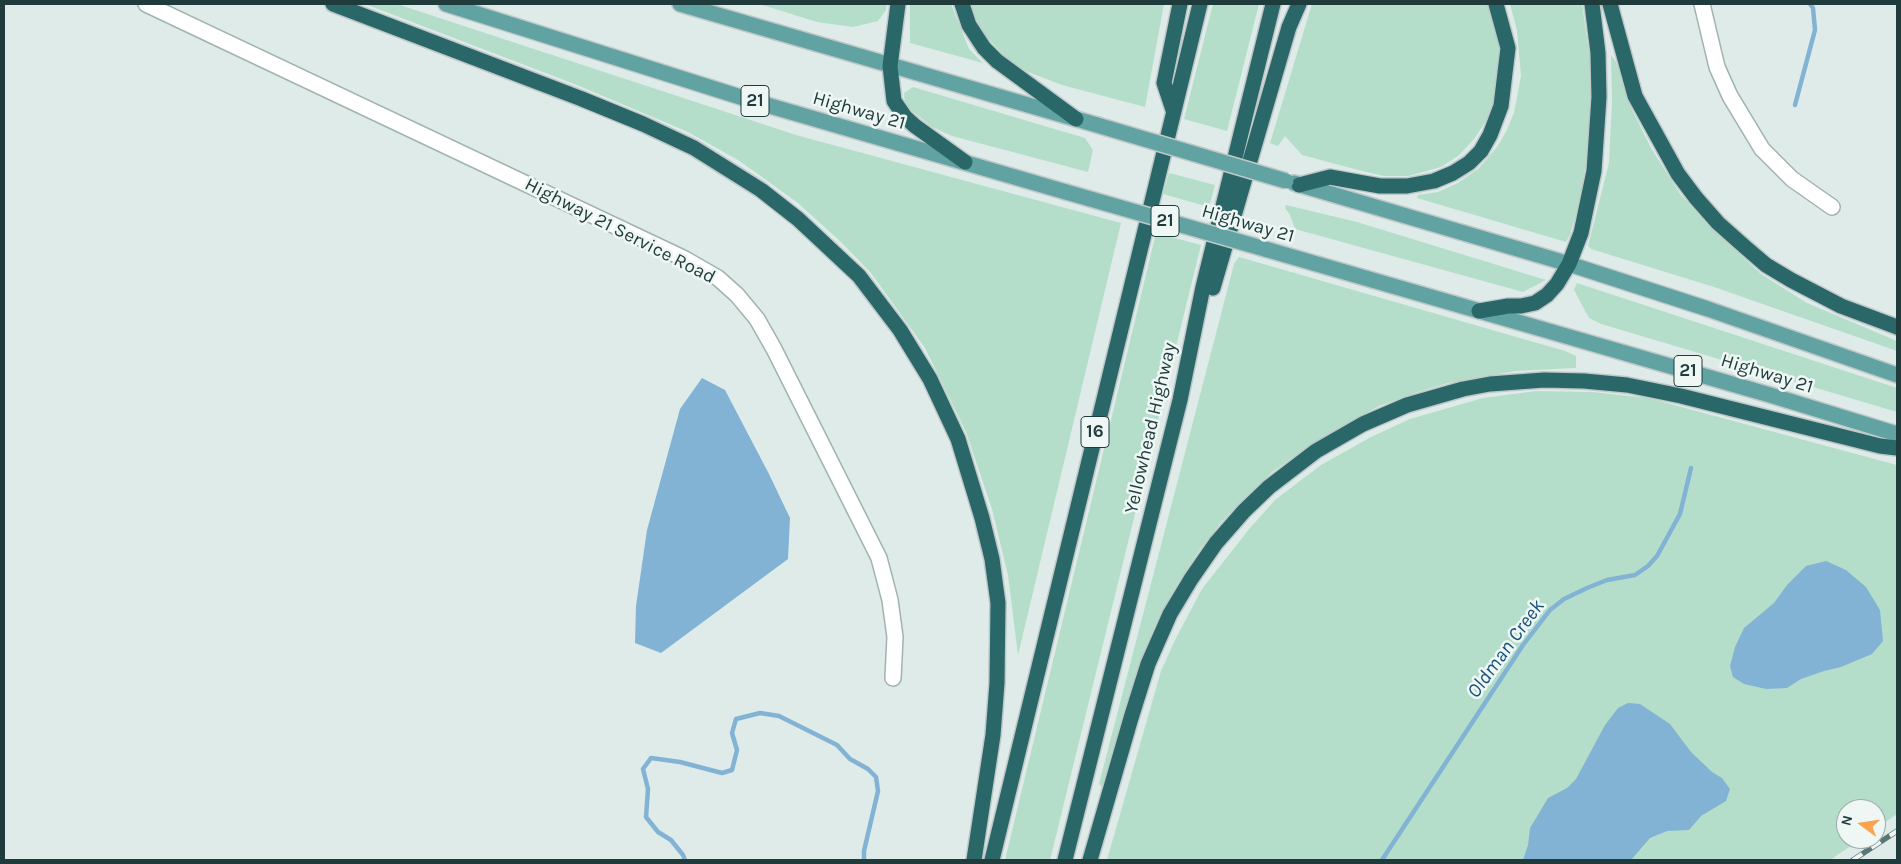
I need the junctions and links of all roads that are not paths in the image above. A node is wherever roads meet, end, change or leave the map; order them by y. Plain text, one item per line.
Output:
1 (146, 4) edge
2 (333, 4) edge
3 (446, 4) edge
4 (680, 4) edge
5 (898, 4) edge
6 (962, 4) edge
7 (1180, 4) edge
8 (1200, 4) edge
9 (1273, 4) edge
10 (1299, 4) edge
11 (1496, 4) edge
12 (1592, 4) edge
13 (1610, 4) edge
14 (1702, 4) edge
15 (890, 66) junction
16 (1173, 110) junction
17 (1076, 119) junction
18 (965, 162) junction
19 (1293, 183) junction
20 (1832, 207) dead end
21 (1569, 264) junction
22 (1479, 311) junction
23 (1897, 327) edge
24 (1897, 375) edge
25 (1180, 400) junction
26 (1897, 434) edge
27 (1897, 448) edge
28 (893, 678) dead end
29 (974, 860) edge
30 (992, 860) edge
31 (1065, 860) edge
32 (1090, 860) edge

1 - 28 street, Highway 21 Service Road
2 - 29 highway
3 - 18 main road, Highway 21 / 21
4 - 15 main road
5 - 15 highway
6 - 17 highway
7 - 16 highway
8 - 16 highway, 16
9 - 25 highway, Yellowhead Highway
10 - 25 highway
11 - 19 highway
12 - 21 highway
13 - 23 highway
14 - 20 street
15 - 17 main road
15 - 18 highway
16 - 30 highway, 16
17 - 19 main road, bridge
18 - 22 main road, Highway 21 / 21, bridge
19 - 21 main road
21 - 22 highway
21 - 24 main road
22 - 26 main road, Highway 21 / 21
25 - 31 highway, Yellowhead Highway
27 - 32 highway

